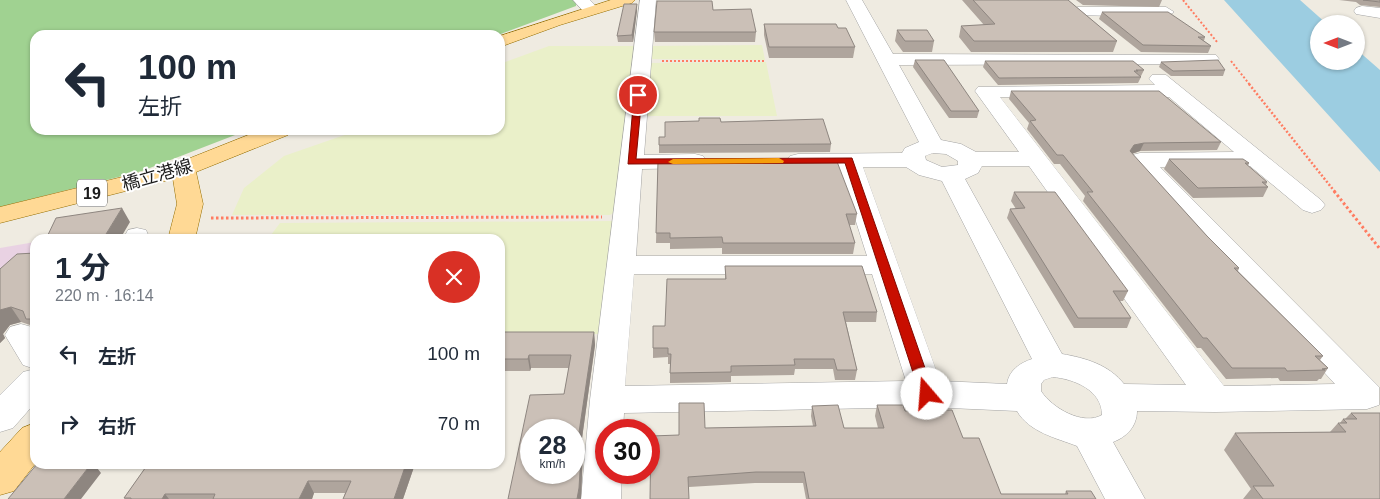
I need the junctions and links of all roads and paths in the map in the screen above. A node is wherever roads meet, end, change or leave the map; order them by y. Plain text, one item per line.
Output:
1 (627, 0) edge
2 (648, 0) edge
3 (854, 0) edge
4 (1064, 0) edge
5 (1183, 0) edge
6 (586, 5) edge
7 (1362, 11) dead end
8 (1078, 12) junction
9 (1166, 12) edge
10 (1380, 13) edge
11 (1100, 30) edge
12 (505, 40) edge
13 (1114, 41) edge
14 (1214, 52) joint
15 (1136, 59) junction
16 (1229, 59) dead end
17 (887, 60) junction
18 (642, 61) junction
19 (766, 61) dead end
20 (1173, 90) junction
21 (268, 135) edge
22 (933, 146) junction
23 (1036, 159) junction
24 (1257, 159) junction
25 (849, 160) junction
26 (914, 160) junction
27 (720, 161) edge
28 (780, 161) edge
29 (631, 162) junction
30 (960, 167) junction
31 (183, 169) junction
32 (1312, 205) dead end
33 (0, 216) edge
34 (625, 217) junction
35 (184, 229) edge
36 (1380, 249) edge
37 (885, 265) junction
38 (621, 266) junction
39 (1052, 365) junction
40 (30, 386) edge
41 (927, 394) junction
42 (1116, 397) junction
43 (1027, 398) junction
44 (1215, 399) junction
45 (607, 400) junction
46 (0, 418) edge
47 (1089, 433) junction
48 (30, 444) edge
49 (0, 479) edge
50 (601, 499) edge
51 (1126, 499) edge

1 - 6 main road
2 - 18 street
3 - 17 street
4 - 8 street
5 - 14 path
6 - 12 main road
7 - 10 street
8 - 9 street
8 - 11 street
13 - 15 street
14 - 15 street
15 - 17 street
15 - 20 street
16 - 36 path
17 - 22 street
18 - 19 path
18 - 29 street
20 - 23 street
20 - 24 street
21 - 31 main road, 橋立港線 / 19
22 - 26 street
22 - 30 street
23 - 30 street
23 - 44 street
24 - 32 street
24 - 44 street
25 - 26 street
25 - 28 street
25 - 37 street
26 - 30 street
27 - 29 street
29 - 34 street
30 - 39 street
31 - 33 main road, 橋立港線 / 19
31 - 35 main road
34 - 35 path
34 - 38 street
37 - 38 street
37 - 41 street
38 - 45 street
39 - 42 street
39 - 43 street
40 - 46 street
41 - 43 street
41 - 45 street
42 - 44 street
42 - 47 street
43 - 47 street
45 - 50 street
47 - 51 street
48 - 49 main road

